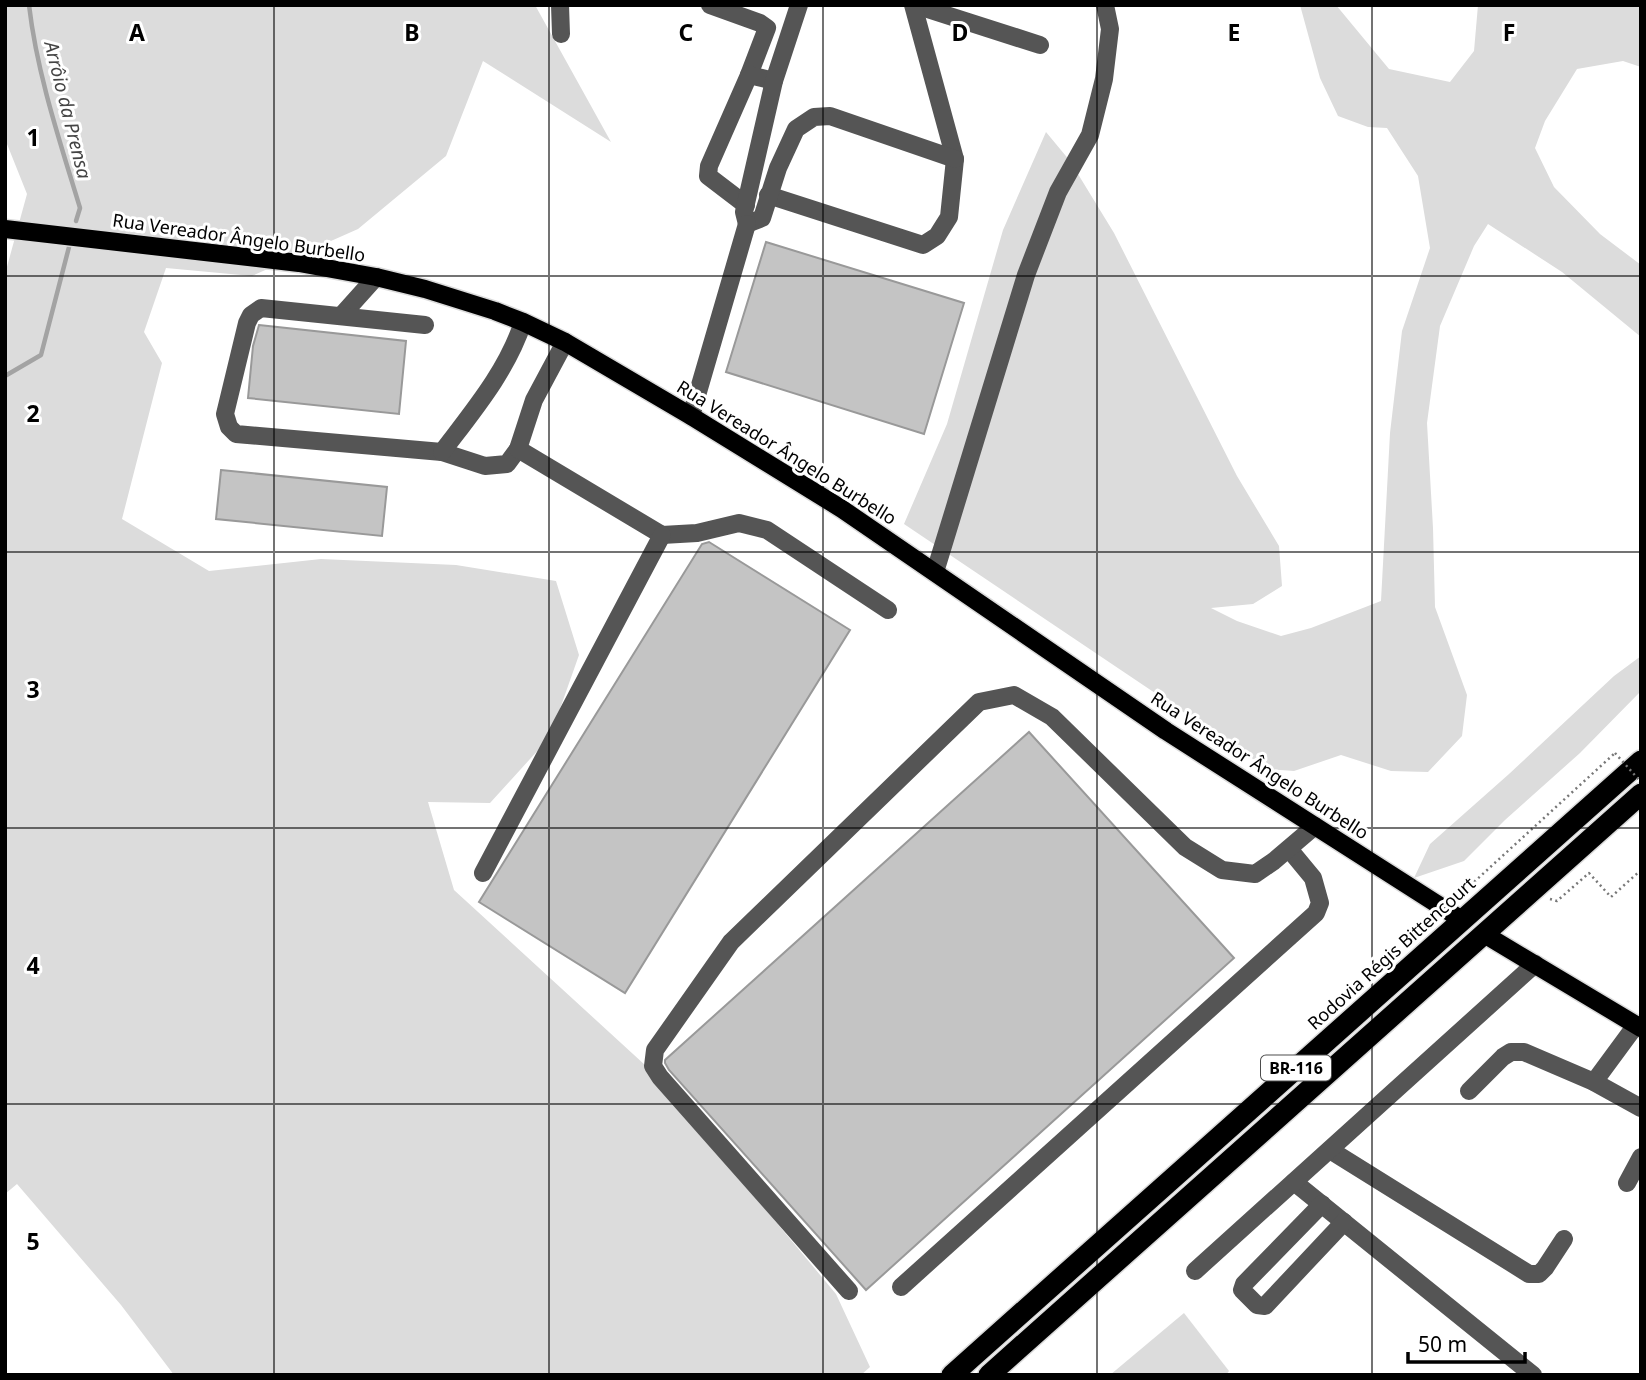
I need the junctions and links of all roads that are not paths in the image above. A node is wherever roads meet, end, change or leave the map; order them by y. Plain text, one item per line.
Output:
1 (560, 5) edge
2 (710, 5) edge
3 (799, 5) edge
4 (914, 5) edge
5 (1105, 5) edge
6 (561, 34) dead end
7 (1040, 45) dead end
8 (749, 75) junction
9 (774, 81) junction
10 (955, 159) junction
11 (768, 195) junction
12 (746, 205) junction
13 (747, 224) junction
14 (5, 229) edge
15 (376, 277) junction
16 (341, 316) junction
17 (523, 322) junction
18 (425, 325) dead end
19 (565, 342) junction
20 (691, 416) junction
21 (518, 449) junction
22 (442, 452) junction
23 (662, 535) junction
24 (935, 572) junction
25 (888, 610) dead end
26 (1641, 761) edge
27 (1641, 794) edge
28 (1315, 826) junction
29 (1289, 849) junction
30 (483, 873) dead end
31 (1462, 920) junction
32 (1484, 934) junction
33 (1535, 964) junction
34 (1638, 1027) edge
35 (1594, 1082) junction
36 (1469, 1091) dead end
37 (1641, 1108) edge
38 (1329, 1150) junction
39 (1641, 1157) edge
40 (1294, 1182) junction
41 (1627, 1183) dead end
42 (1322, 1204) junction
43 (1344, 1222) junction
44 (1564, 1239) dead end
45 (1195, 1271) dead end
46 (901, 1287) dead end
47 (849, 1291) dead end
48 (953, 1375) edge
49 (989, 1375) edge
50 (1533, 1375) edge

1 - 6 street
2 - 8 street
3 - 9 street
4 - 7 street
4 - 10 street
5 - 24 street
8 - 9 street
8 - 12 street
9 - 12 street
10 - 11 street
10 - 11 street
11 - 13 street
12 - 13 street
13 - 20 street
14 - 15 main road, Rua Vereador Ângelo Burbello
15 - 16 street
15 - 17 main road, Rua Vereador Ângelo Burbello
16 - 18 street
16 - 22 street
17 - 19 main road, Rua Vereador Ângelo Burbello
17 - 22 street
19 - 20 main road, Rua Vereador Ângelo Burbello
19 - 21 street
20 - 24 main road, Rua Vereador Ângelo Burbello
21 - 22 street
21 - 23 street
23 - 25 street
23 - 30 street
24 - 28 main road, Rua Vereador Ângelo Burbello
26 - 31 highway, Rodovia Régis Bittencourt / BR-116
27 - 32 highway, BR-116
28 - 29 street
28 - 31 main road, Rua Vereador Ângelo Burbello
29 - 46 street
29 - 47 street
31 - 48 highway, Rodovia Régis Bittencourt / BR-116
32 - 33 main road
32 - 49 highway, BR-116
33 - 34 main road
33 - 38 street
34 - 35 street
35 - 36 street
35 - 37 street
38 - 40 street
38 - 44 street
39 - 41 street
40 - 42 street
40 - 45 street
42 - 43 street
42 - 43 street
43 - 50 street

